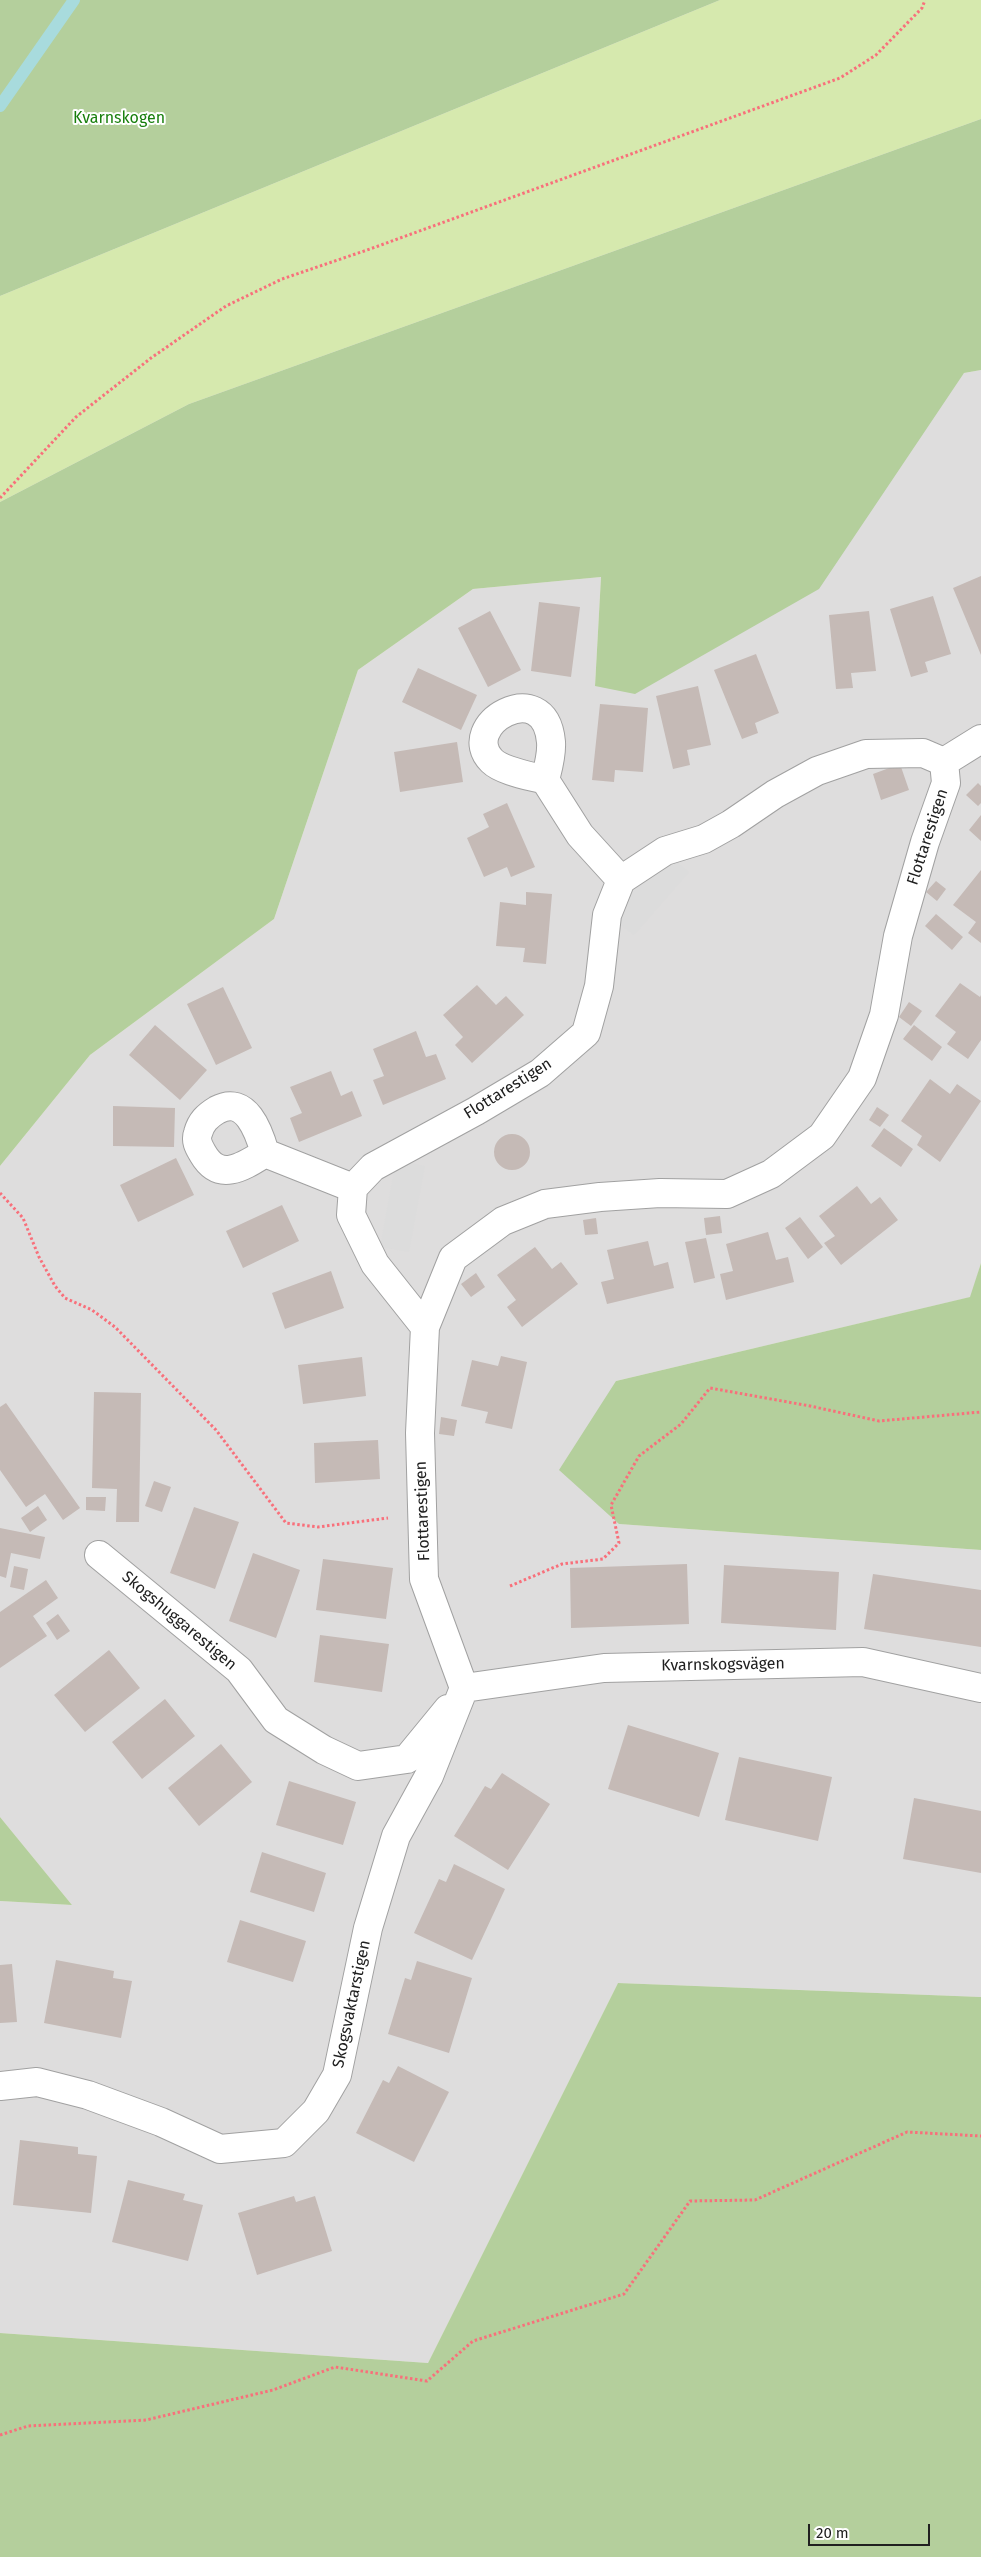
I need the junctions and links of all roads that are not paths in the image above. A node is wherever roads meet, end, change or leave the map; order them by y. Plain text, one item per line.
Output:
1 (981, 739) edge
2 (944, 762) junction
3 (545, 780) dead end
4 (621, 880) junction
5 (265, 1153) dead end
6 (353, 1188) junction
7 (425, 1327) junction
8 (99, 1555) dead end
9 (464, 1688) junction
10 (981, 1688) edge
11 (0, 2086) edge

1 - 2 street
2 - 4 street
2 - 7 street, Flottarestigen
3 - 4 street
4 - 6 street, Flottarestigen
5 - 6 street
6 - 7 street
7 - 9 street, Flottarestigen
8 - 9 street, Skogshuggarestigen
9 - 10 street, Kvarnskogsvägen
9 - 11 street, Skogsvaktarstigen

